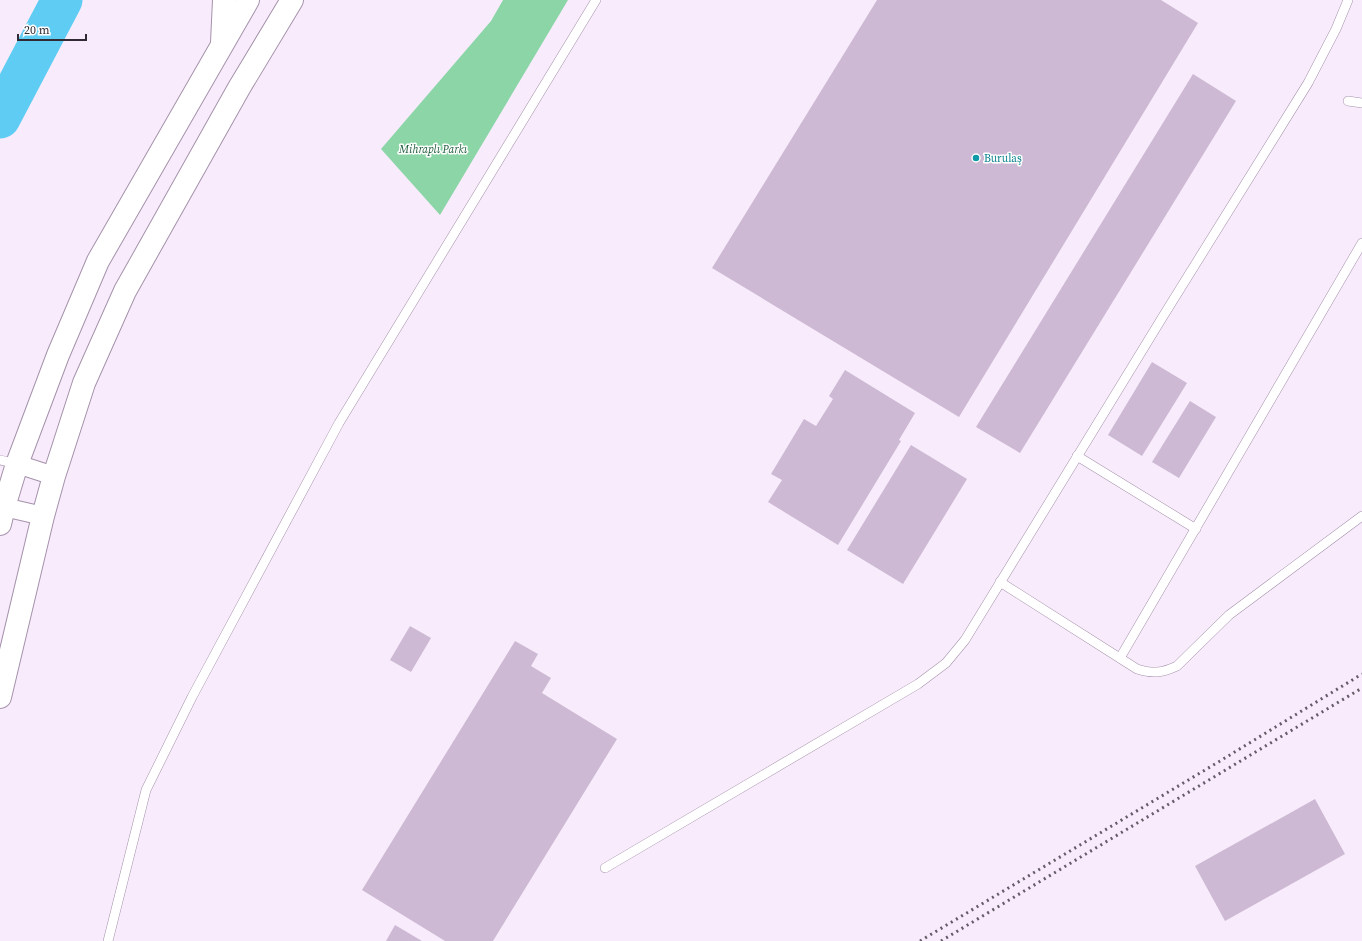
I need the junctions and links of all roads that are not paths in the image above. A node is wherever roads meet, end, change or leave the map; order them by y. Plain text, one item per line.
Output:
1 (224, 0) edge
2 (248, 0) edge
3 (292, 0) edge
4 (596, 0) edge
5 (1348, 0) edge
6 (222, 46) junction
7 (1348, 101) dead end
8 (1362, 103) edge
9 (1362, 243) edge
10 (1078, 456) junction
11 (9, 462) edge
12 (54, 476) junction
13 (1, 512) edge
14 (43, 516) junction
15 (1362, 516) edge
16 (1196, 529) junction
17 (1000, 582) junction
18 (1120, 658) junction
19 (0, 697) edge
20 (605, 868) dead end
21 (108, 941) edge

1 - 6 main road
2 - 6 main road
3 - 12 main road
4 - 21 lane
5 - 10 lane
6 - 11 main road
7 - 8 lane
9 - 16 lane
10 - 16 lane
10 - 17 lane
11 - 12 street
11 - 13 main road
12 - 14 main road
13 - 14 street
14 - 19 main road
15 - 18 lane
16 - 18 lane
17 - 18 lane
17 - 20 lane

